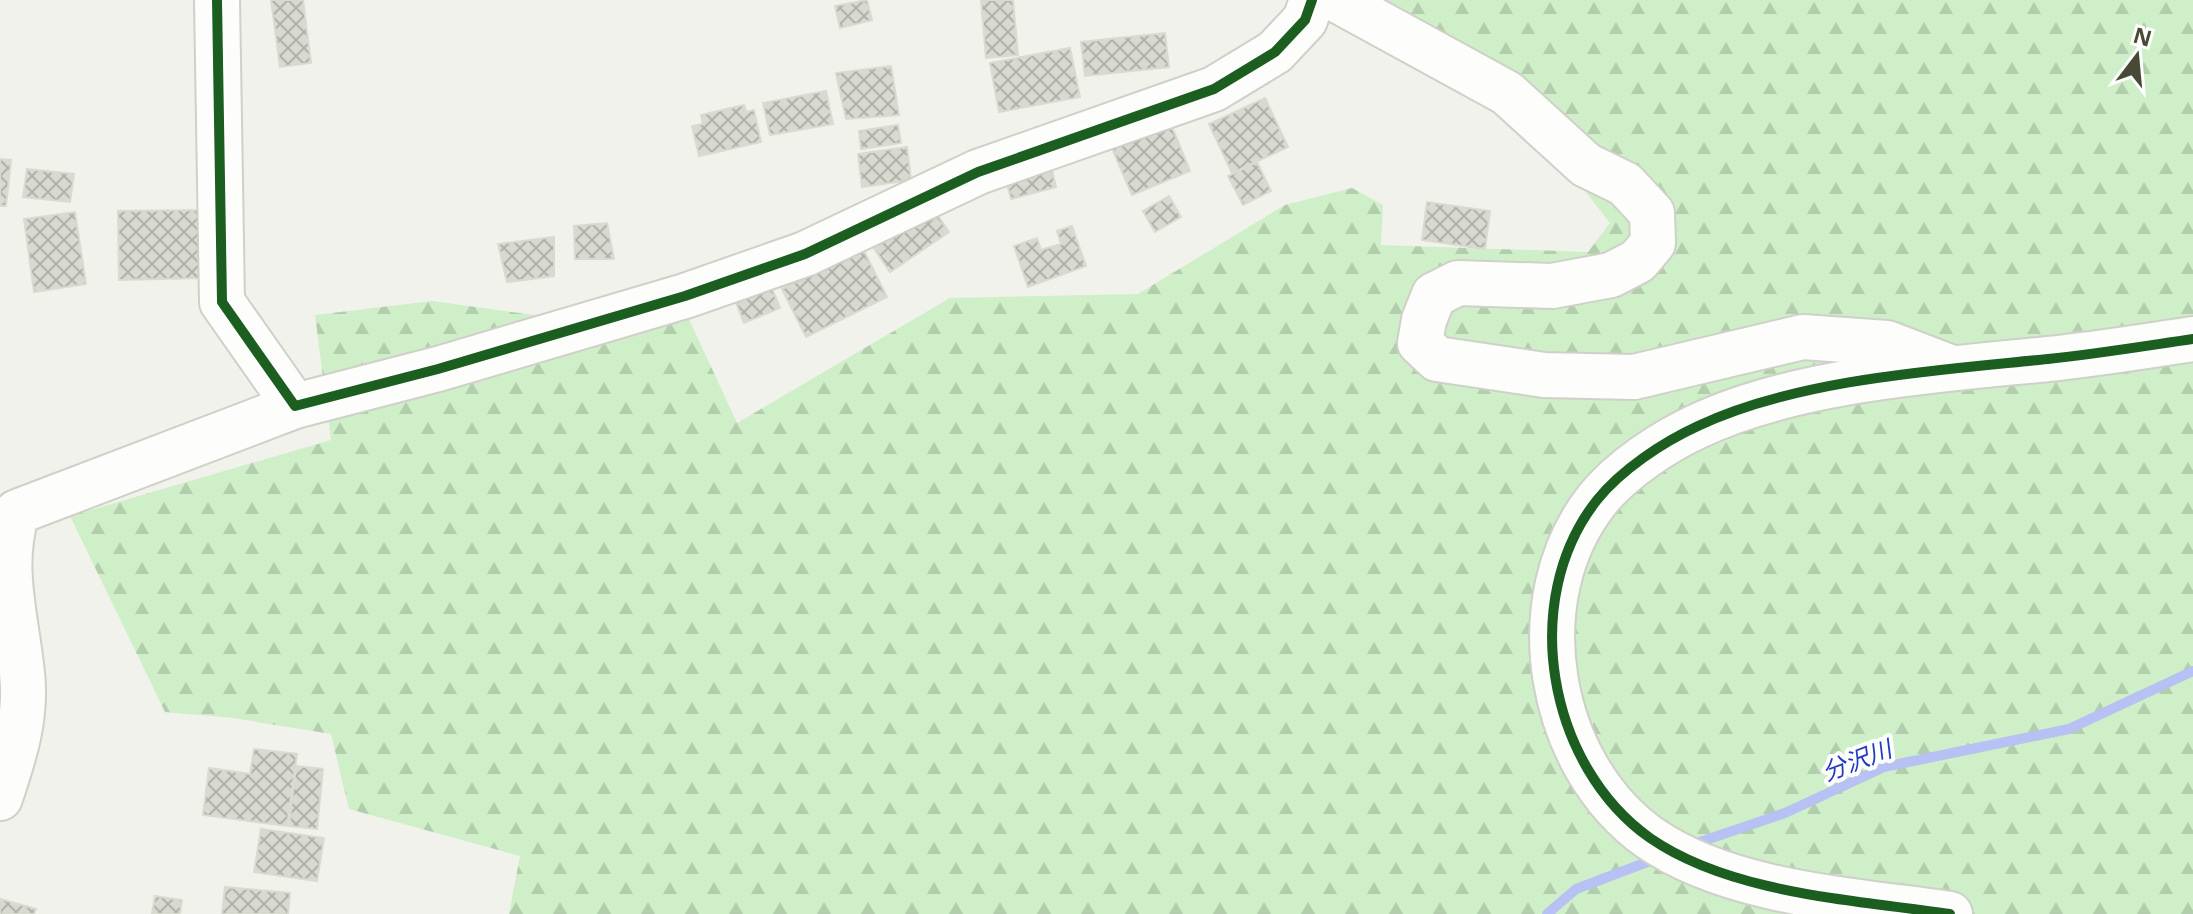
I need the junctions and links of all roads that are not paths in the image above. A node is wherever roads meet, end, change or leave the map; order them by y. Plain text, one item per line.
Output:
1 (217, 0) edge
2 (1312, 0) edge
3 (1337, 0) edge
4 (2193, 339) edge
5 (1948, 367) junction
6 (295, 406) junction
7 (0, 798) edge
8 (1950, 914) edge

1 - 6 street
2 - 6 street
3 - 5 street
4 - 5 street
5 - 8 street
6 - 7 street

